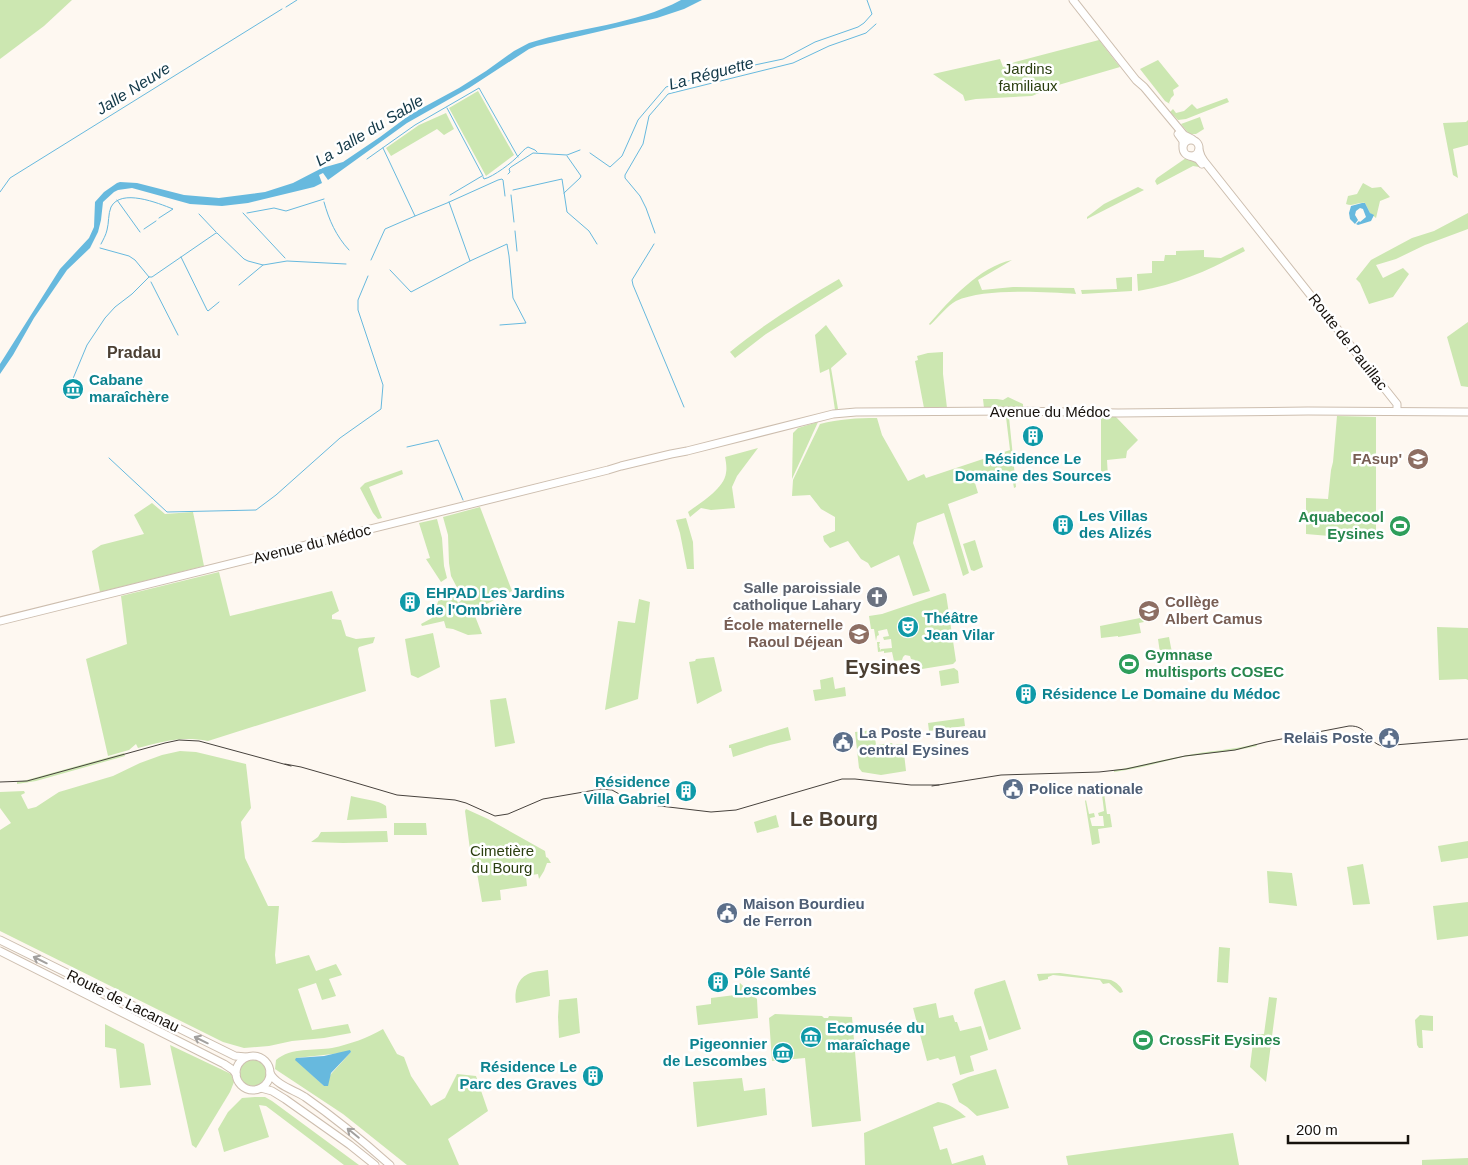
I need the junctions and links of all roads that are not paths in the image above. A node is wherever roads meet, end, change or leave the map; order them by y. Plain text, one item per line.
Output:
1 (1073, 0) edge
2 (1136, 80) junction
3 (1192, 139) junction
4 (1183, 145) junction
5 (1199, 150) junction
6 (1190, 156) junction
7 (1294, 274) junction
8 (1397, 408) junction
9 (1468, 412) edge
10 (0, 623) edge
11 (0, 940) edge
12 (0, 952) edge
13 (246, 1058) junction
14 (270, 1073) junction
15 (236, 1074) junction
16 (261, 1088) junction
17 (375, 1165) edge
18 (390, 1165) edge

1 - 2 main road
2 - 3 main road
2 - 4 main road
3 - 4 main road
3 - 5 main road
4 - 6 main road
5 - 6 main road
5 - 7 main road, Route de Pauillac
6 - 7 main road, Route de Pauillac
7 - 8 main road, Route de Pauillac
8 - 9 main road, Avenue du Médoc
8 - 10 main road, Avenue du Médoc
13 -> 11 main road, Route de Lacanau
12 - 15 main road, Route de Lacanau
13 - 14 main road
13 - 15 main road
14 - 16 main road
18 -> 14 main road
15 - 16 main road
16 - 17 main road

